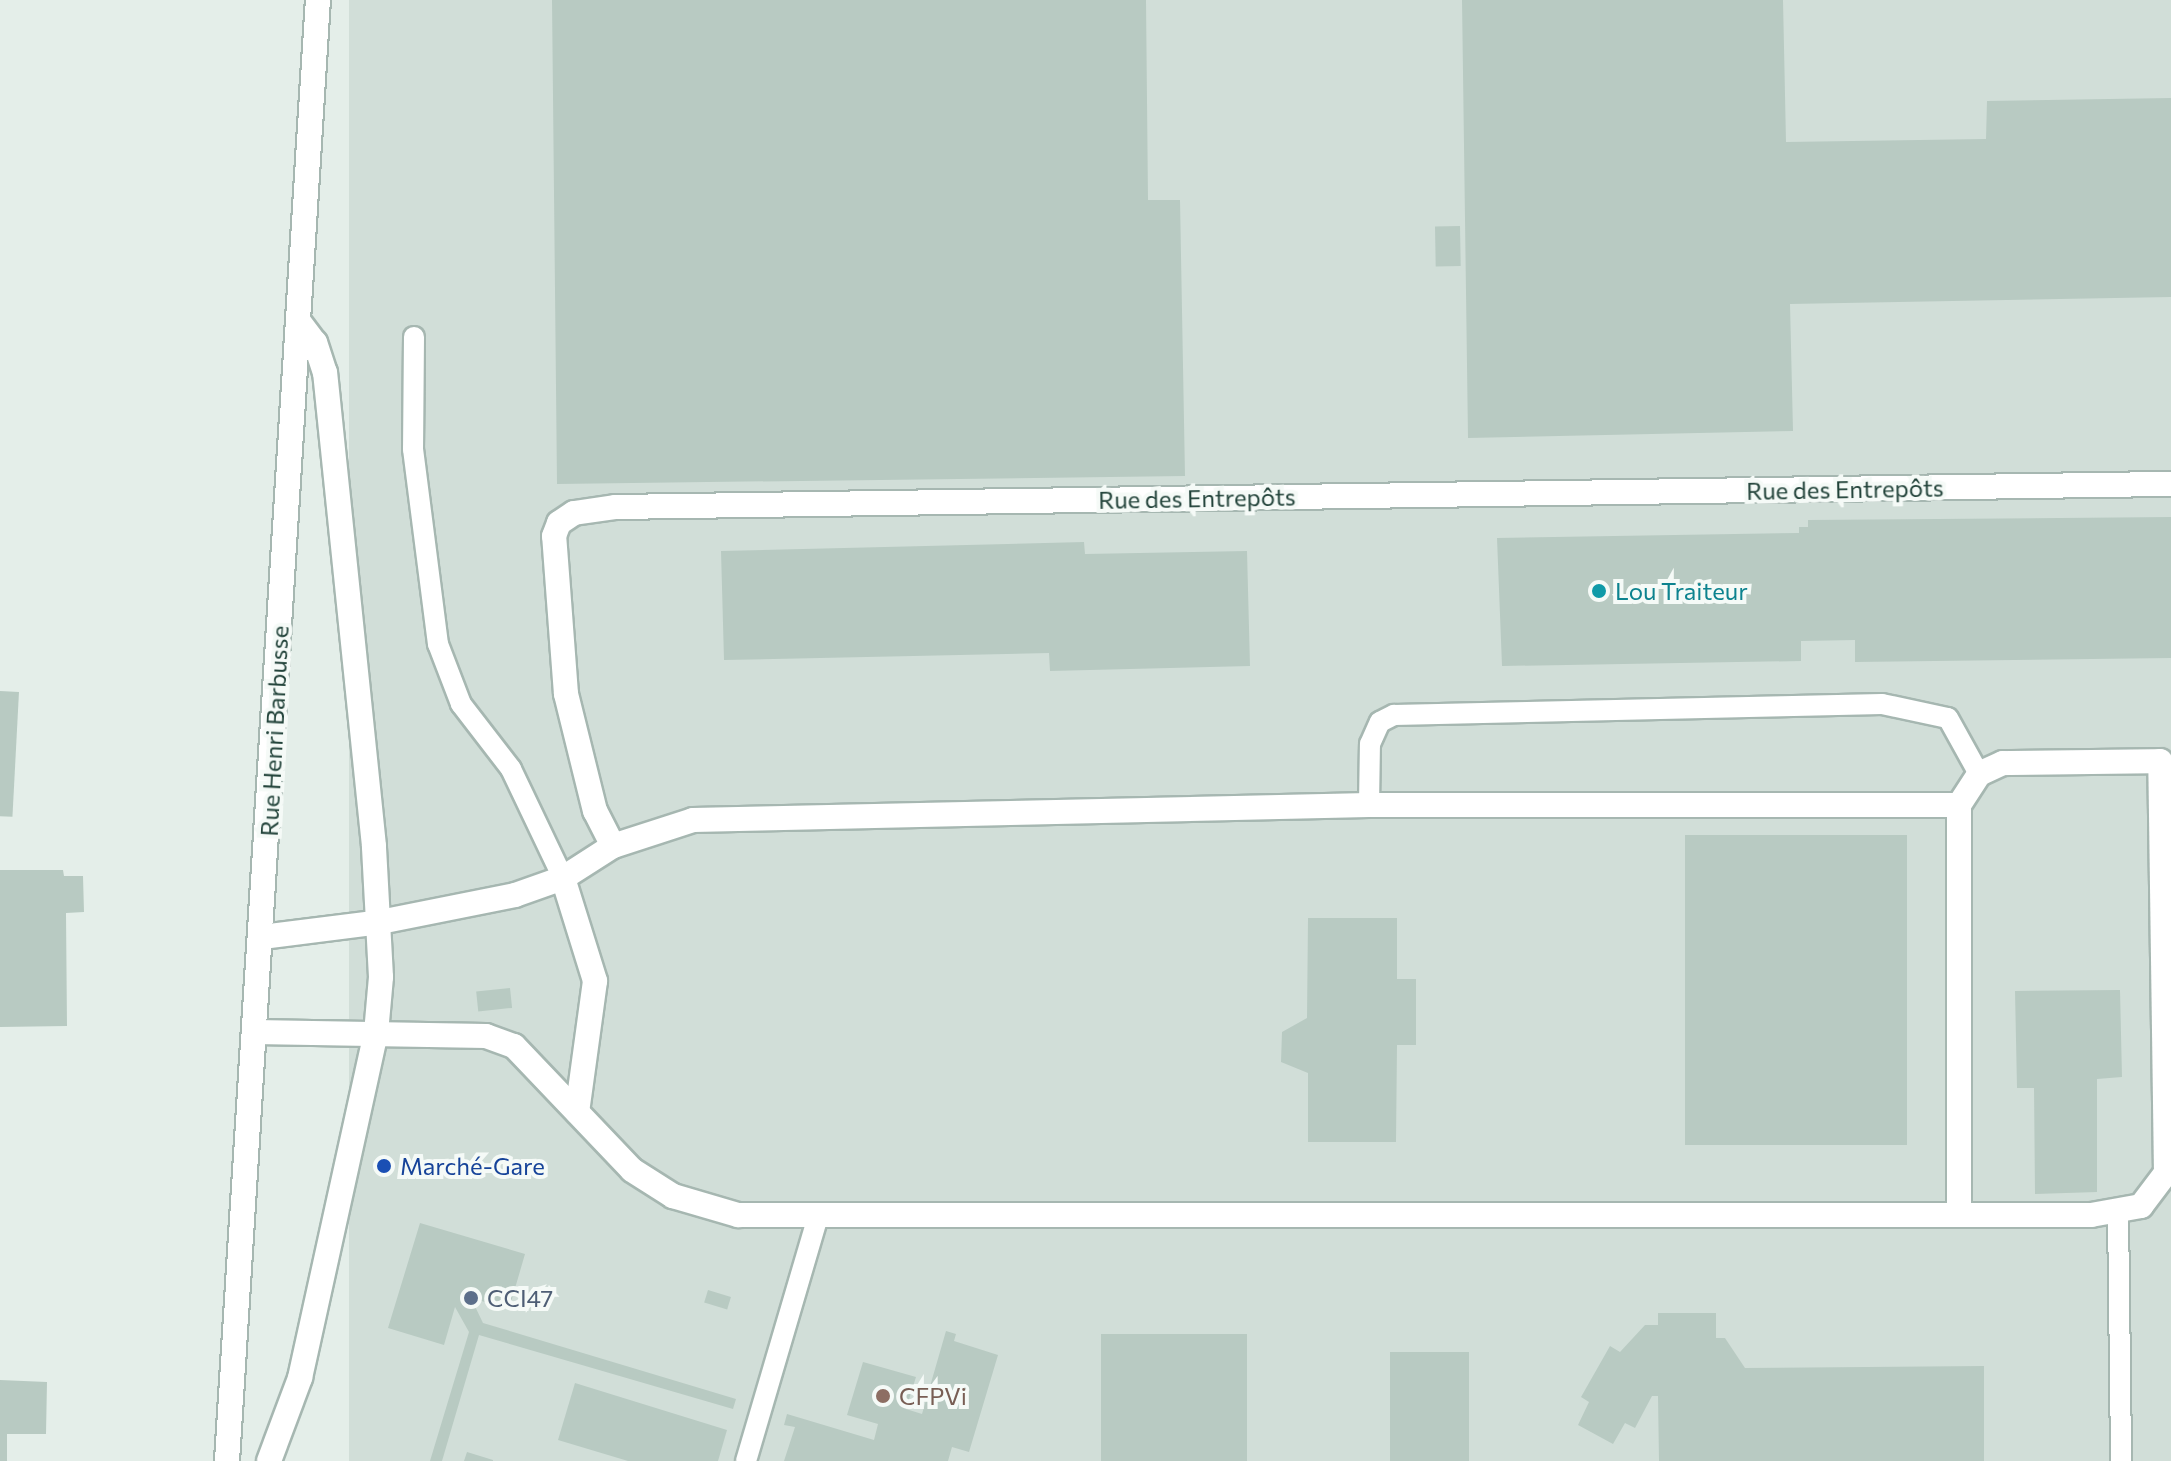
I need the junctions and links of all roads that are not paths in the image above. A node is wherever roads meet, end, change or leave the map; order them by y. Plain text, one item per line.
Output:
1 (318, 0) edge
2 (299, 322) junction
3 (414, 337) dead end
4 (2171, 484) edge
5 (2166, 754) edge
6 (1979, 774) junction
7 (1369, 805) junction
8 (1959, 805) junction
9 (613, 846) junction
10 (563, 878) junction
11 (380, 922) junction
12 (262, 937) junction
13 (255, 1032) junction
14 (376, 1033) junction
15 (577, 1112) junction
16 (2118, 1210) junction
17 (1959, 1212) junction
18 (818, 1217) junction
19 (227, 1461) edge
20 (269, 1461) edge
21 (746, 1461) edge
22 (2121, 1461) edge

1 - 2 street, Rue Henri Barbusse
2 - 11 street
2 - 12 street, Rue Henri Barbusse
3 - 10 lane
4 - 9 street, Rue des Entrepôts
5 - 6 street
5 - 16 street
6 - 7 lane
6 - 8 street
7 - 8 street
7 - 9 street
8 - 17 street
9 - 10 street
10 - 11 street
10 - 15 street
11 - 12 street
11 - 14 street
12 - 13 street, Rue Henri Barbusse
13 - 14 street
13 - 19 street, Rue Henri Barbusse
14 - 15 street
14 - 20 street
15 - 18 street
16 - 17 street
16 - 22 lane
17 - 18 street
18 - 21 lane

